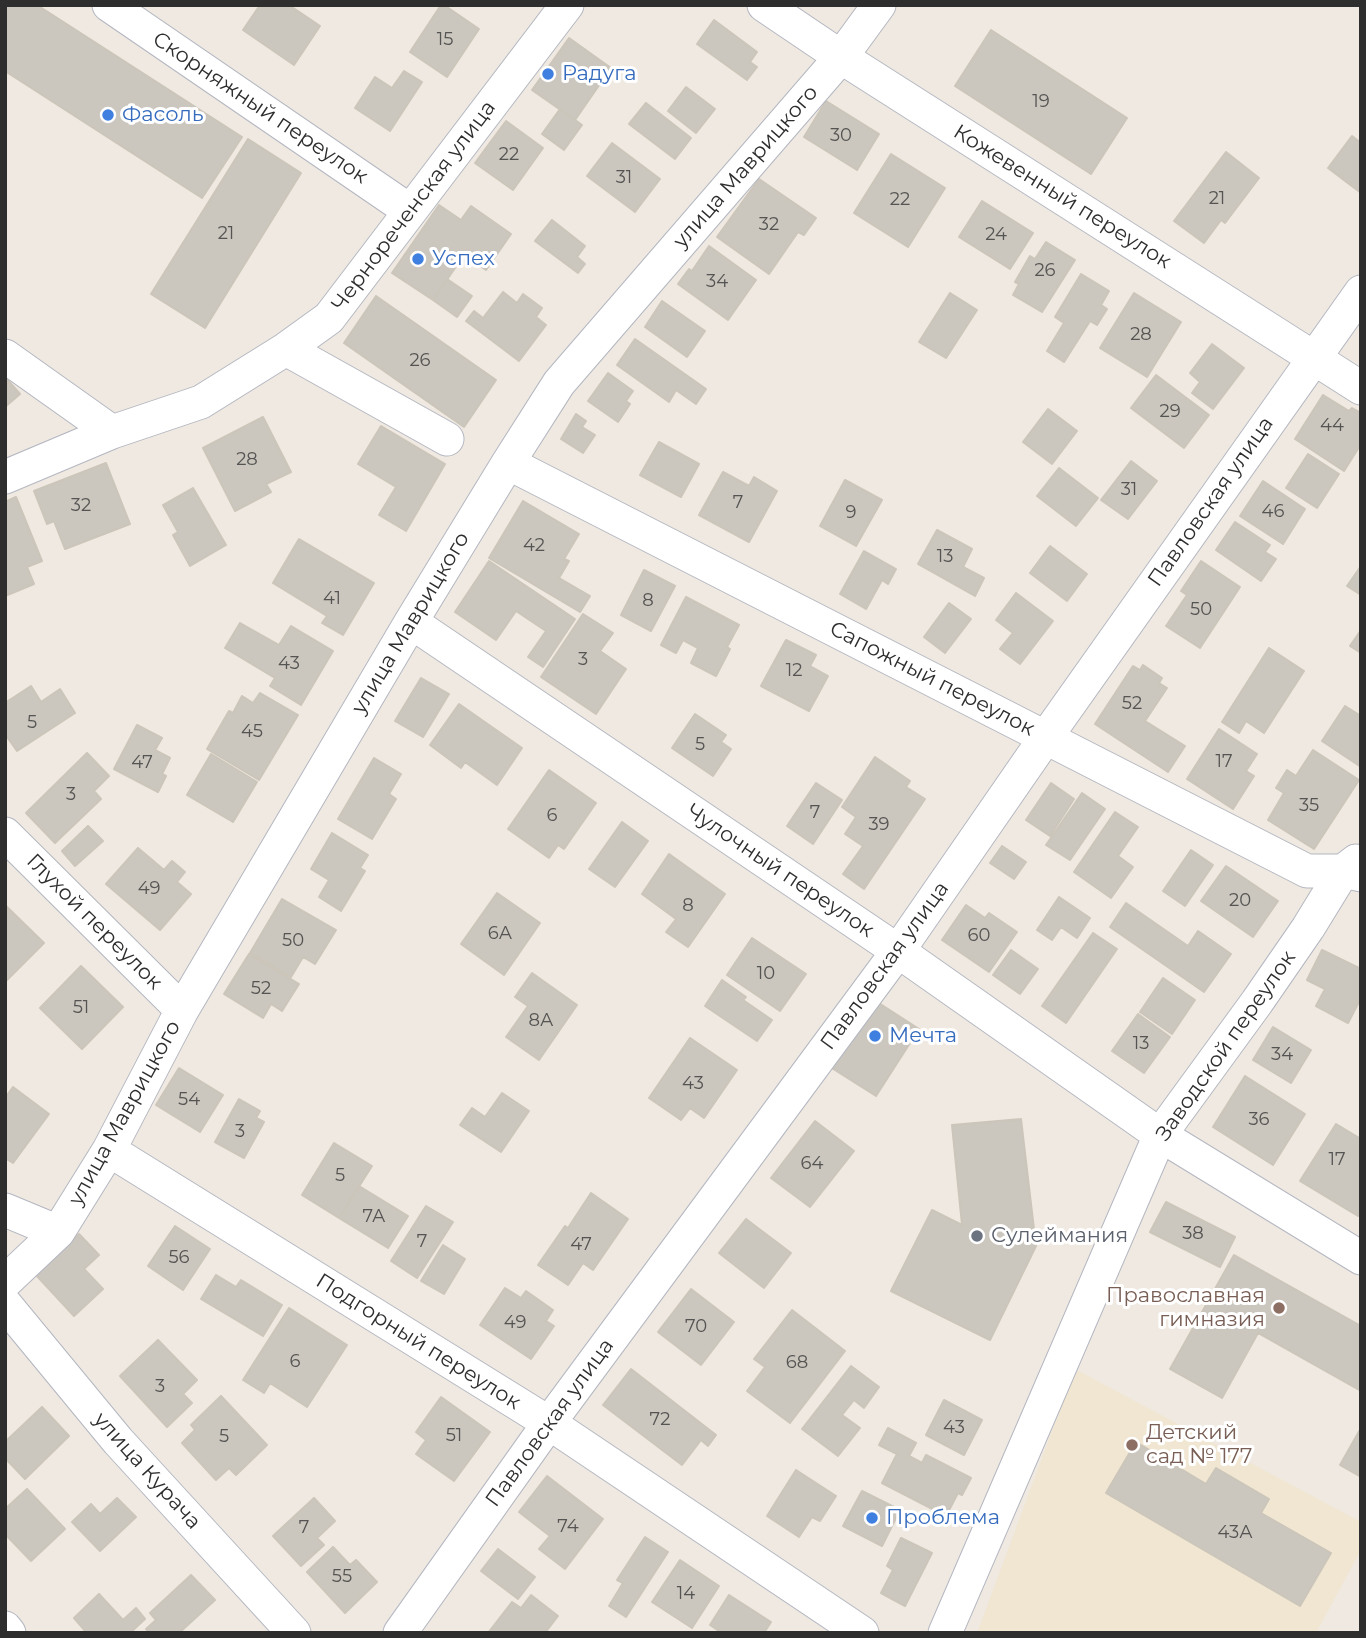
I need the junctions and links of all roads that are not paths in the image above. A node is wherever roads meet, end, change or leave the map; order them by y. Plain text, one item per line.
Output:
1 (109, 5) edge
2 (567, 5) edge
3 (764, 5) edge
4 (879, 5) edge
5 (841, 57) junction
6 (410, 211) junction
7 (1361, 292) edge
8 (286, 349) junction
9 (5, 356) edge
10 (1314, 358) junction
11 (1361, 388) edge
12 (112, 432) junction
13 (447, 439) dead end
14 (508, 463) junction
15 (5, 477) edge
16 (411, 622) junction
17 (1046, 737) junction
18 (5, 834) edge
19 (1355, 868) edge
20 (898, 951) junction
21 (182, 1010) junction
22 (1160, 1135) junction
23 (109, 1150) junction
24 (5, 1210) edge
25 (58, 1232) junction
26 (1361, 1258) edge
27 (5, 1282) edge
28 (5, 1304) edge
29 (549, 1423) junction
30 (5, 1628) edge
31 (9, 1633) edge
32 (294, 1633) edge
33 (400, 1633) edge
34 (862, 1633) edge
35 (945, 1633) edge

1 - 6 street, Скорняжный переулок
2 - 6 street, Чернореченская улица
3 - 5 street, Кожевенный переулок
4 - 5 street, улица Маврицкого
5 - 10 street, Кожевенный переулок
5 - 14 street, улица Маврицкого
6 - 8 street, Чернореченская улица
7 - 10 street, Павловская улица
8 - 12 street, Чернореченская улица
8 - 13 street
9 - 12 street
10 - 11 street, Кожевенный переулок
10 - 17 street, Павловская улица
12 - 15 street, Чернореченская улица
14 - 16 street, улица Маврицкого
14 - 17 street, Сапожный переулок
16 - 20 street, Чулочный переулок
16 - 21 street, улица Маврицкого
17 - 19 street, Сапожный переулок
17 - 20 street, Павловская улица
18 - 21 street, Глухой переулок
19 - 22 street, Заводской переулок
20 - 22 street, Чулочный переулок
20 - 29 street, Павловская улица
21 - 23 street, улица Маврицкого
22 - 26 street, Чулочный переулок
22 - 35 street, Заводской переулок
23 - 25 street, улица Маврицкого
23 - 29 street, Подгорный переулок
24 - 25 street
25 - 27 street, улица Маврицкого
28 - 32 street, улица Курача
29 - 33 street, Павловская улица
29 - 34 street, Подгорный переулок
30 - 31 street

